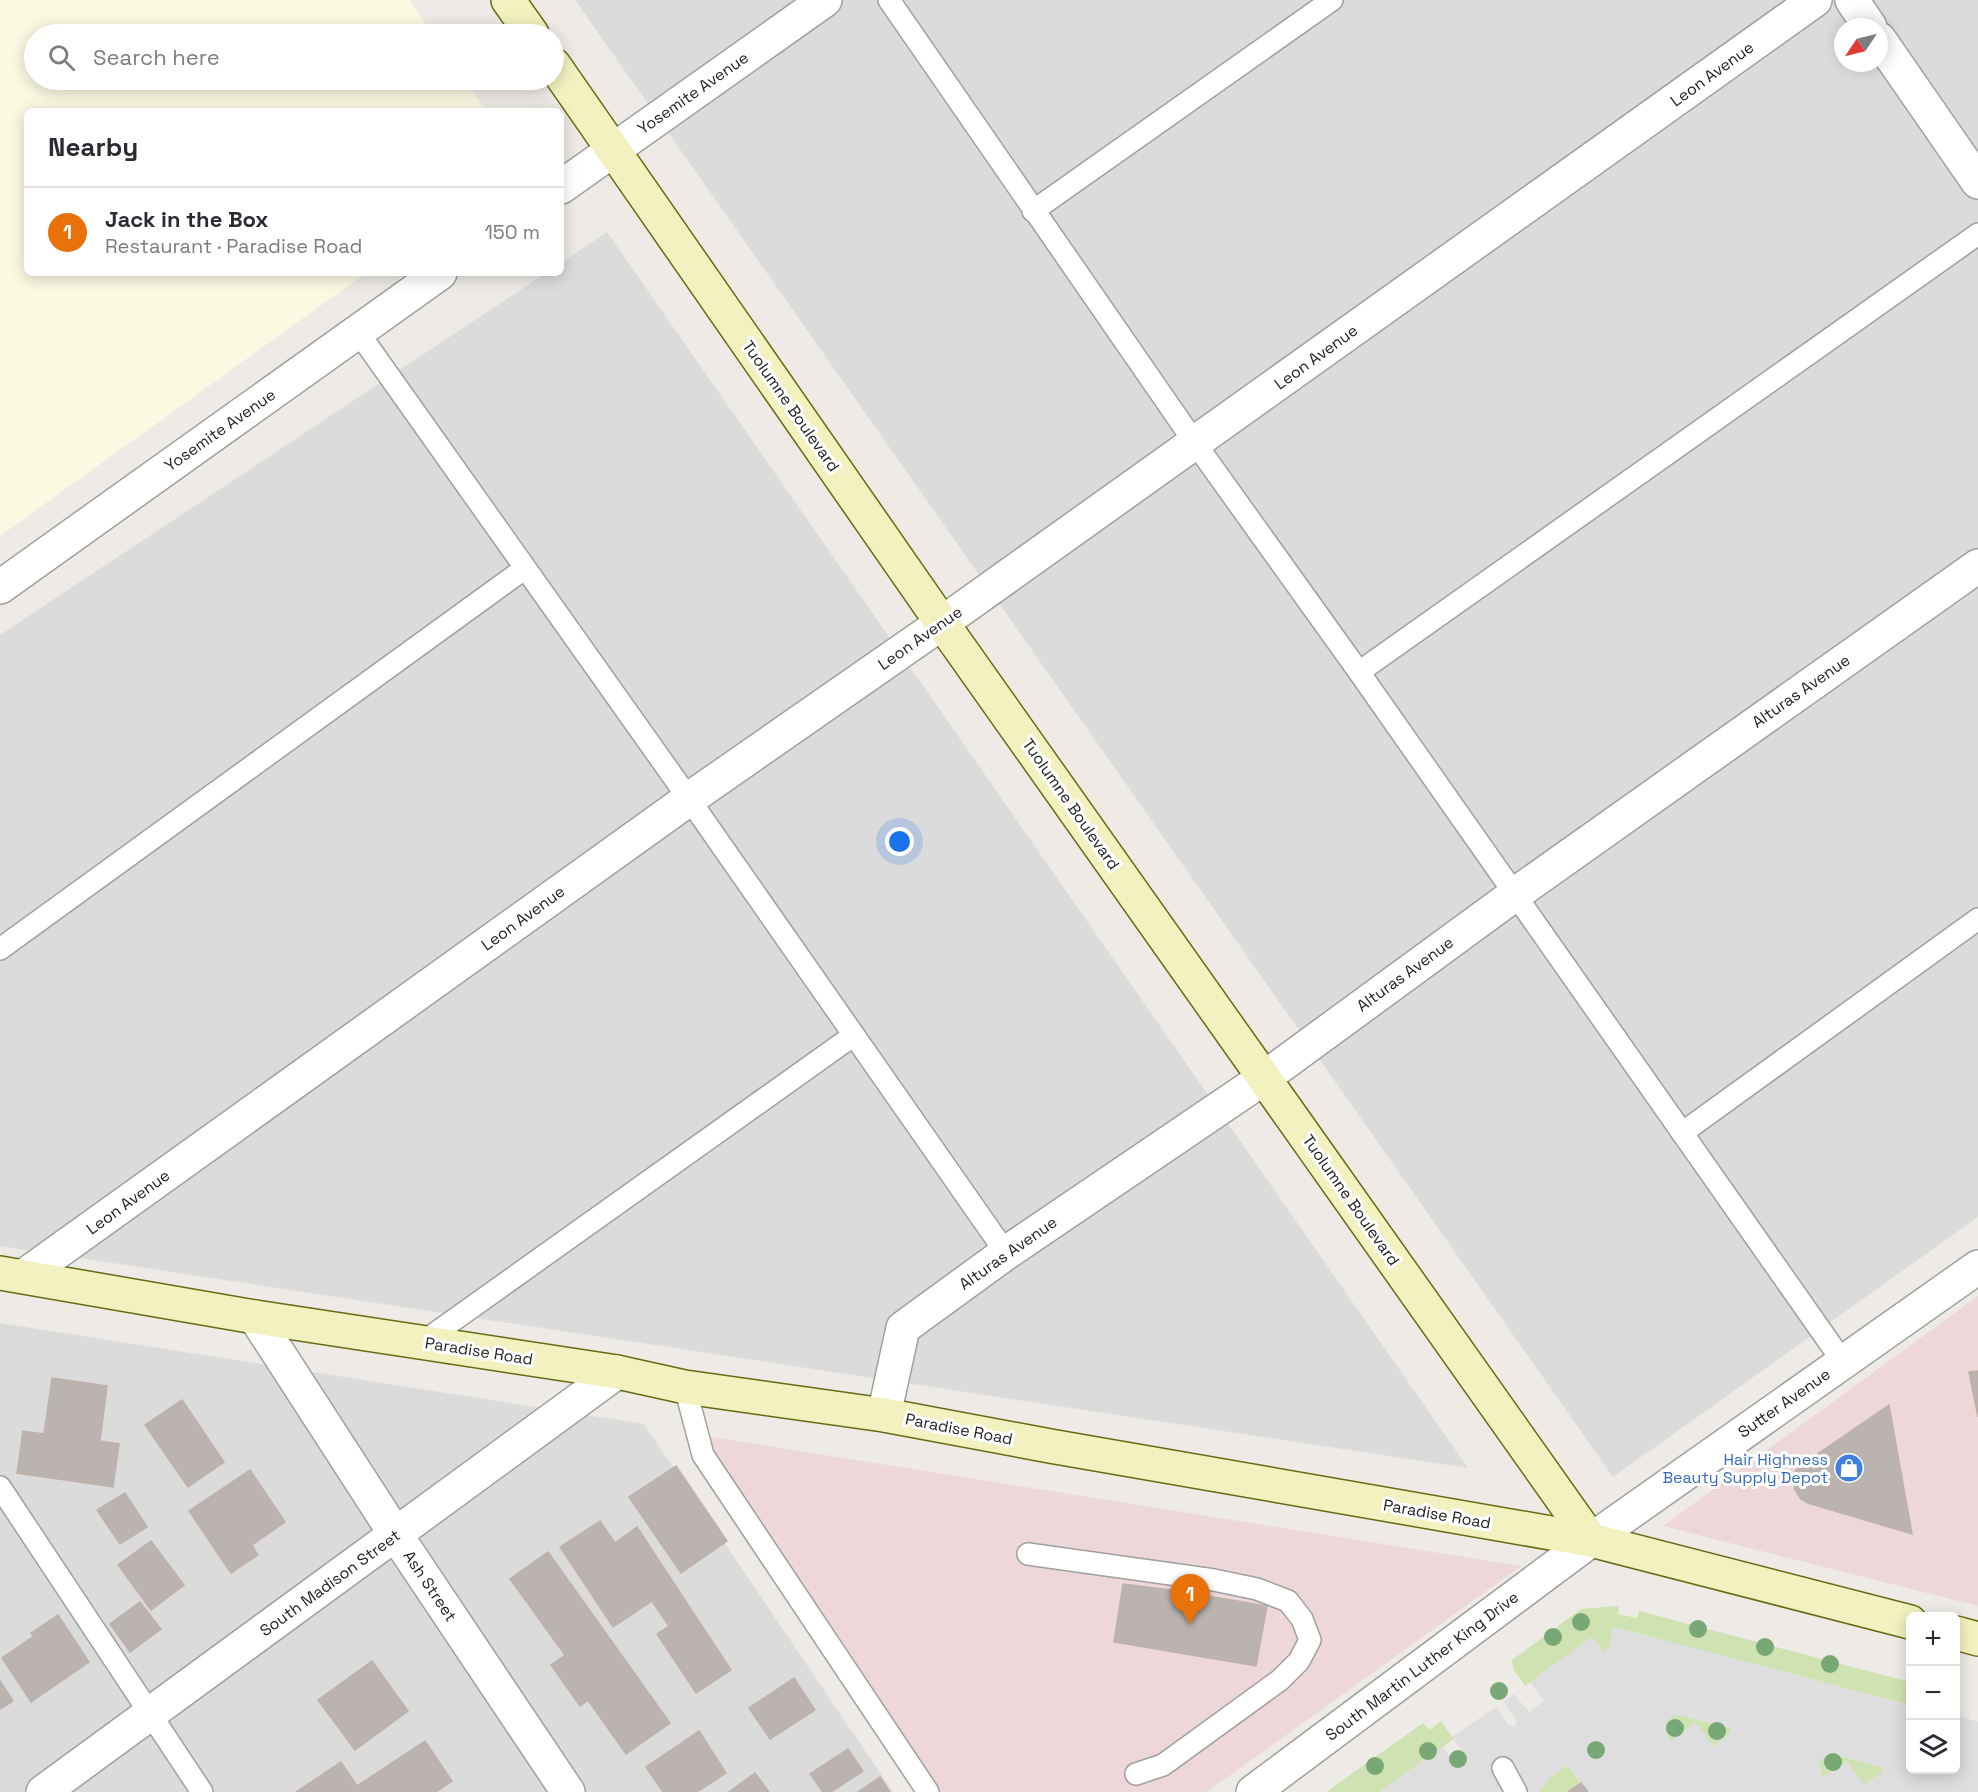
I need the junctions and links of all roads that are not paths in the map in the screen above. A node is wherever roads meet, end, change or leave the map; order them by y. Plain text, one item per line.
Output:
1 (508, 0) edge
2 (825, 0) edge
3 (889, 0) edge
4 (1332, 0) edge
5 (1815, 0) edge
6 (1852, 0) edge
7 (1864, 18) edge
8 (525, 24) edge
9 (1888, 52) edge
10 (564, 79) edge
11 (613, 150) junction
12 (1978, 182) edge
13 (564, 185) edge
14 (1033, 211) junction
15 (1978, 234) edge
16 (436, 276) edge
17 (358, 332) junction
18 (1195, 443) junction
19 (1978, 566) edge
20 (524, 568) junction
21 (0, 587) edge
22 (942, 623) junction
23 (1359, 672) junction
24 (689, 799) junction
25 (1514, 895) junction
26 (1978, 919) edge
27 (0, 949) edge
28 (854, 1035) junction
29 (1264, 1078) junction
30 (1682, 1132) junction
31 (1006, 1253) junction
32 (1978, 1267) edge
33 (12, 1275) edge
34 (255, 1317) junction
35 (423, 1342) junction
36 (1843, 1362) junction
37 (617, 1372) junction
38 (685, 1387) junction
39 (884, 1415) junction
40 (0, 1487) edge
41 (396, 1535) junction
42 (1592, 1540) junction
43 (1028, 1554) dead end
44 (1906, 1621) edge
45 (1960, 1634) edge
46 (1978, 1639) edge
47 (150, 1713) junction
48 (1503, 1768) dead end
49 (1136, 1774) dead end
50 (43, 1792) edge
51 (202, 1792) edge
52 (568, 1792) edge
53 (928, 1792) edge
54 (1253, 1792) edge
55 (1516, 1792) edge

1 - 8 main road
2 - 11 street, Yosemite Avenue
3 - 14 lane
4 - 14 lane
5 - 18 street, Leon Avenue
6 - 7 street
9 - 12 street
10 - 11 main road, Tuolumne Boulevard
11 - 13 street, Yosemite Avenue
11 - 22 main road, Tuolumne Boulevard
14 - 18 lane
15 - 23 lane
16 - 17 street, Yosemite Avenue
17 - 20 lane
17 - 21 street, Yosemite Avenue
18 - 22 street, Leon Avenue
18 - 23 lane
19 - 25 street, Alturas Avenue
20 - 24 lane
20 - 27 lane
22 - 24 street, Leon Avenue
22 - 29 main road, Tuolumne Boulevard
23 - 25 lane
24 - 28 lane
24 - 33 street, Leon Avenue
25 - 29 street, Alturas Avenue
25 - 30 lane
26 - 30 lane
28 - 31 lane
28 - 35 lane
29 - 31 street, Alturas Avenue
29 - 42 main road, Tuolumne Boulevard
30 - 36 lane
31 - 39 street, Alturas Avenue
32 - 36 street, Sutter Avenue
33 - 34 main road, Paradise Road
34 - 35 main road, Paradise Road
34 - 41 street, Ash Street
35 - 37 main road, Paradise Road
36 - 42 street, Sutter Avenue
37 - 38 main road, Paradise Road
37 - 41 street, South Madison Street
38 - 39 main road, Paradise Road
38 - 53 lane
39 - 42 main road, Paradise Road
40 - 47 lane
41 - 47 street, South Madison Street
41 - 52 street, Ash Street
42 - 44 main road, Paradise Road
42 - 54 street, South Martin Luther King Drive
43 - 49 lane
45 - 46 main road
47 - 50 street, South Madison Street
47 - 51 lane
48 - 55 lane

